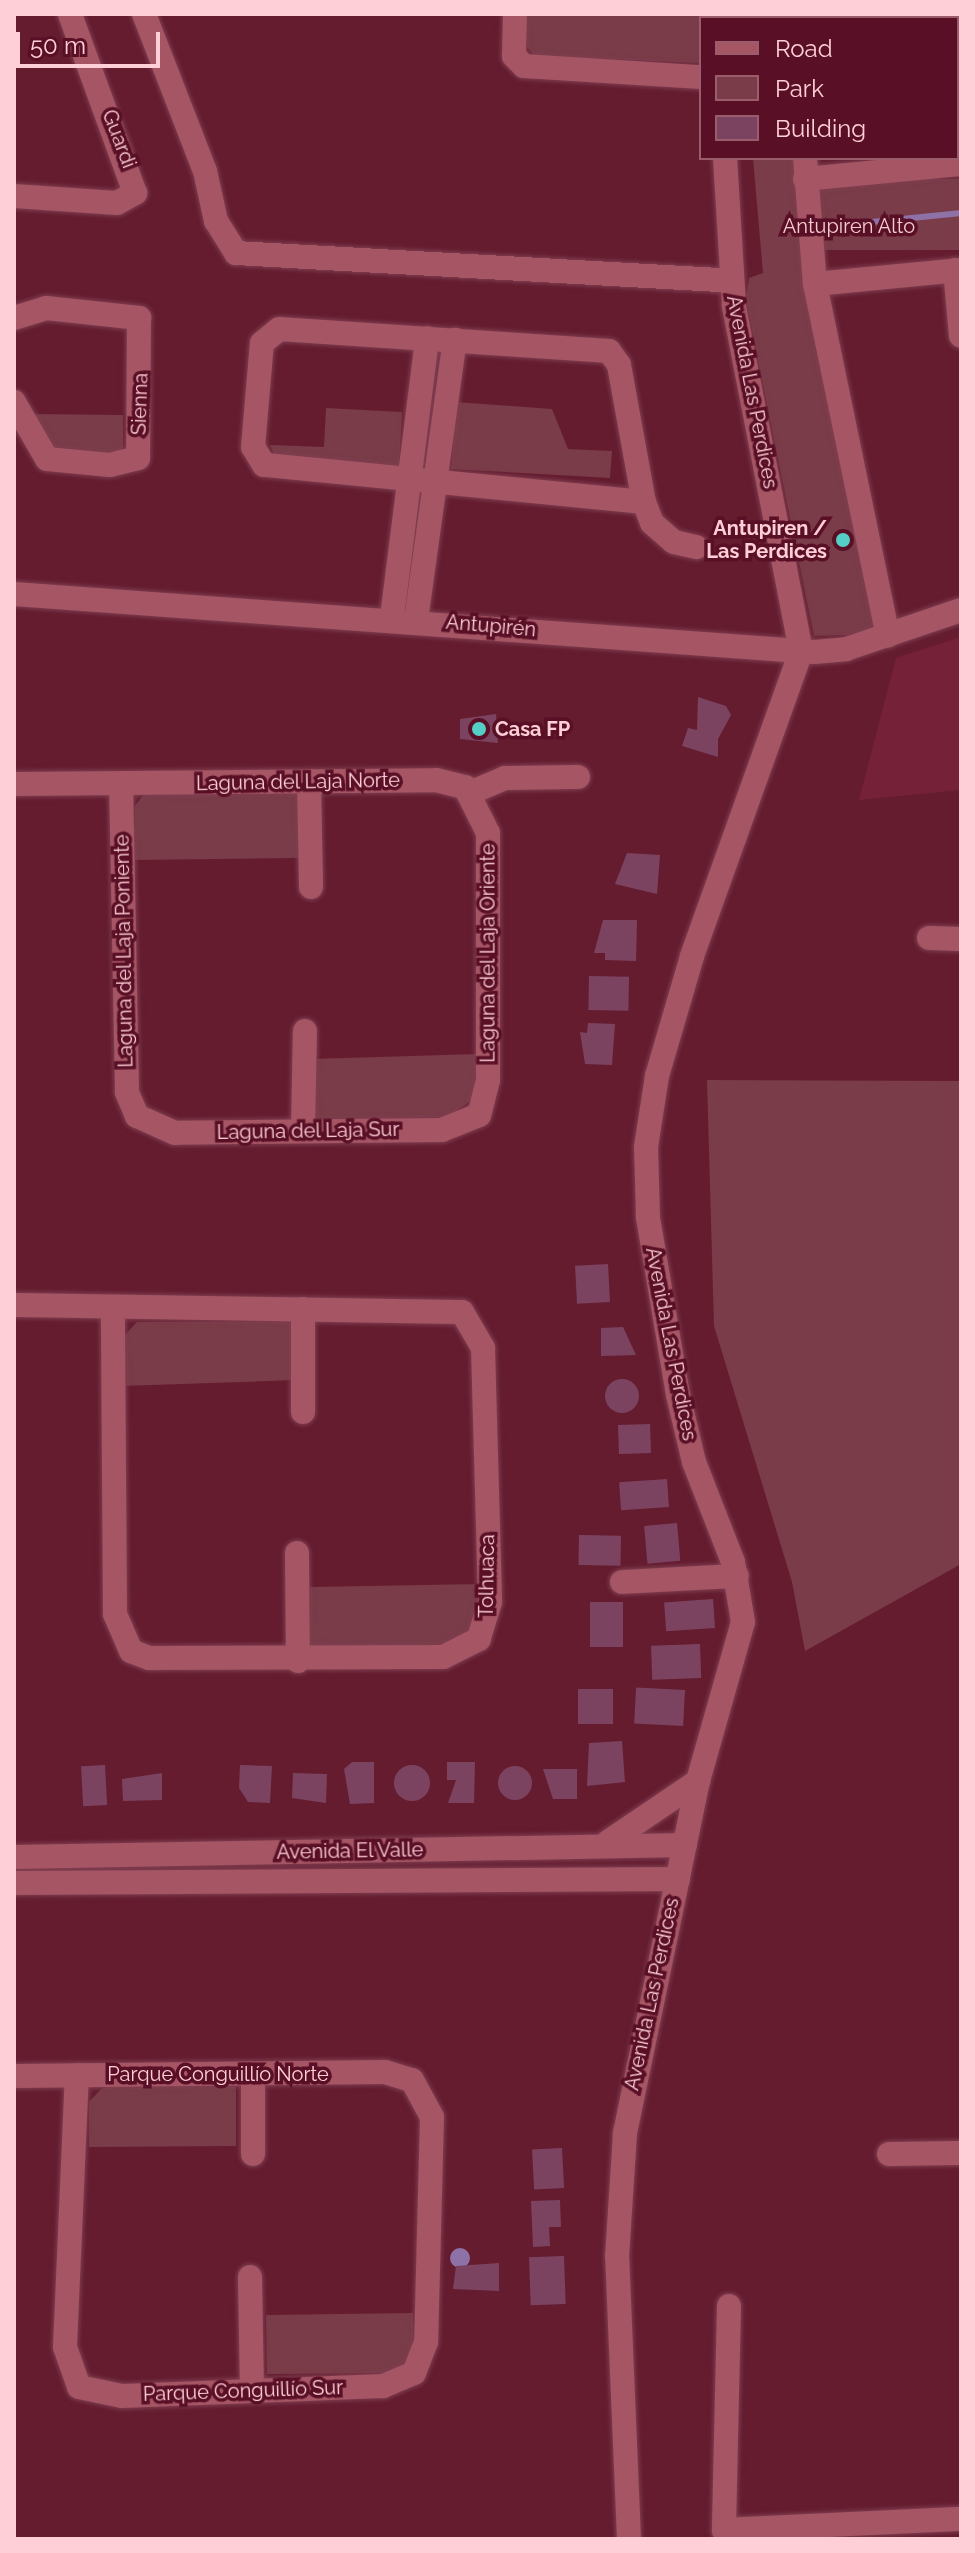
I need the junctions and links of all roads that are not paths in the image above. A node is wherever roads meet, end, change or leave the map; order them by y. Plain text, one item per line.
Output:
1 (70, 14) edge
2 (144, 14) edge
3 (515, 14) edge
4 (699, 77) edge
5 (725, 160) edge
6 (952, 163) edge
7 (805, 168) edge
8 (14, 196) edge
9 (958, 270) edge
10 (730, 281) junction
11 (815, 284) junction
12 (14, 318) edge
13 (961, 336) edge
14 (427, 338) junction
15 (455, 340) junction
16 (14, 402) edge
17 (404, 479) junction
18 (439, 482) junction
19 (644, 502) junction
20 (696, 547) dead end
21 (14, 594) edge
22 (961, 610) edge
23 (392, 617) junction
24 (416, 620) junction
25 (888, 635) junction
26 (801, 651) junction
27 (578, 777) dead end
28 (309, 781) junction
29 (14, 784) edge
30 (472, 792) junction
31 (121, 793) junction
32 (14, 799) edge
33 (311, 887) dead end
34 (929, 938) dead end
35 (961, 939) edge
36 (305, 1031) dead end
37 (479, 1115) joint
38 (137, 1116) joint
39 (303, 1131) junction
40 (14, 1305) edge
41 (303, 1309) junction
42 (113, 1319) junction
43 (14, 1321) edge
44 (303, 1412) dead end
45 (297, 1553) dead end
46 (737, 1576) junction
47 (622, 1582) dead end
48 (298, 1661) junction
49 (698, 1781) junction
50 (685, 1845) junction
51 (598, 1846) junction
52 (336, 1851) junction
53 (145, 1855) junction
54 (14, 1857) edge
55 (678, 1879) junction
56 (336, 1880) junction
57 (144, 1882) junction
58 (14, 1883) edge
59 (253, 2074) junction
60 (14, 2076) edge
61 (77, 2083) junction
62 (14, 2092) edge
63 (961, 2153) edge
64 (253, 2154) dead end
65 (889, 2154) dead end
66 (250, 2277) dead end
67 (729, 2306) dead end
68 (414, 2373) joint
69 (252, 2390) junction
70 (961, 2519) edge
71 (629, 2539) edge

1 - 8 street, Guardi
2 - 10 street
3 - 4 street
5 - 10 street, Avenida Las Perdices
6 - 7 street
7 - 11 street
9 - 11 street
9 - 13 street
10 - 26 street, Avenida Las Perdices
11 - 25 street
12 - 16 street, Sienna
14 - 15 street
14 - 17 street
14 - 17 street
15 - 18 street
15 - 19 street
17 - 18 street
17 - 23 street
18 - 19 street
18 - 24 street
19 - 20 street
21 - 23 street, Antupirén
22 - 25 street, Antupirén
23 - 24 street, Antupirén
24 - 26 street, Antupirén
25 - 26 street, Antupirén
26 - 46 street, Avenida Las Perdices
27 - 30 street
28 - 30 street, Laguna del Laja Norte
28 - 31 street, Laguna del Laja Norte
28 - 33 street
29 - 31 street
30 - 37 street, Laguna del Laja Oriente
31 - 32 street
31 - 38 street, Laguna del Laja Poniente
34 - 35 street
36 - 39 street
37 - 39 street, Laguna del Laja Sur
38 - 39 street, Laguna del Laja Sur
40 - 42 street
41 - 42 street, Tolhuaca
41 - 44 street
41 - 48 street, Tolhuaca
42 - 43 street
42 - 48 street, Tolhuaca
45 - 48 street
46 - 47 street
46 - 49 street, Avenida Las Perdices
49 - 50 street, Avenida Las Perdices
49 - 51 street
50 - 51 street, Avenida El Valle
50 - 55 street, Avenida Las Perdices
51 - 52 street, Avenida El Valle
52 - 53 street, Avenida El Valle
52 - 56 street
53 - 54 street, Avenida El Valle
53 - 57 street
55 - 56 street, Avenida El Valle
55 - 71 street, Avenida Las Perdices
56 - 57 street, Avenida El Valle
57 - 58 street, Avenida El Valle
59 - 61 street, Parque Conguillío Norte
59 - 64 street
59 - 68 street, Parque Conguillío Norte
60 - 61 street, Parque Conguillío Norte
61 - 62 street, Parque Conguillío Norte
61 - 69 street, Parque Conguillío Sur
63 - 65 street
66 - 69 street
67 - 70 street
68 - 69 street, Parque Conguillío Sur

